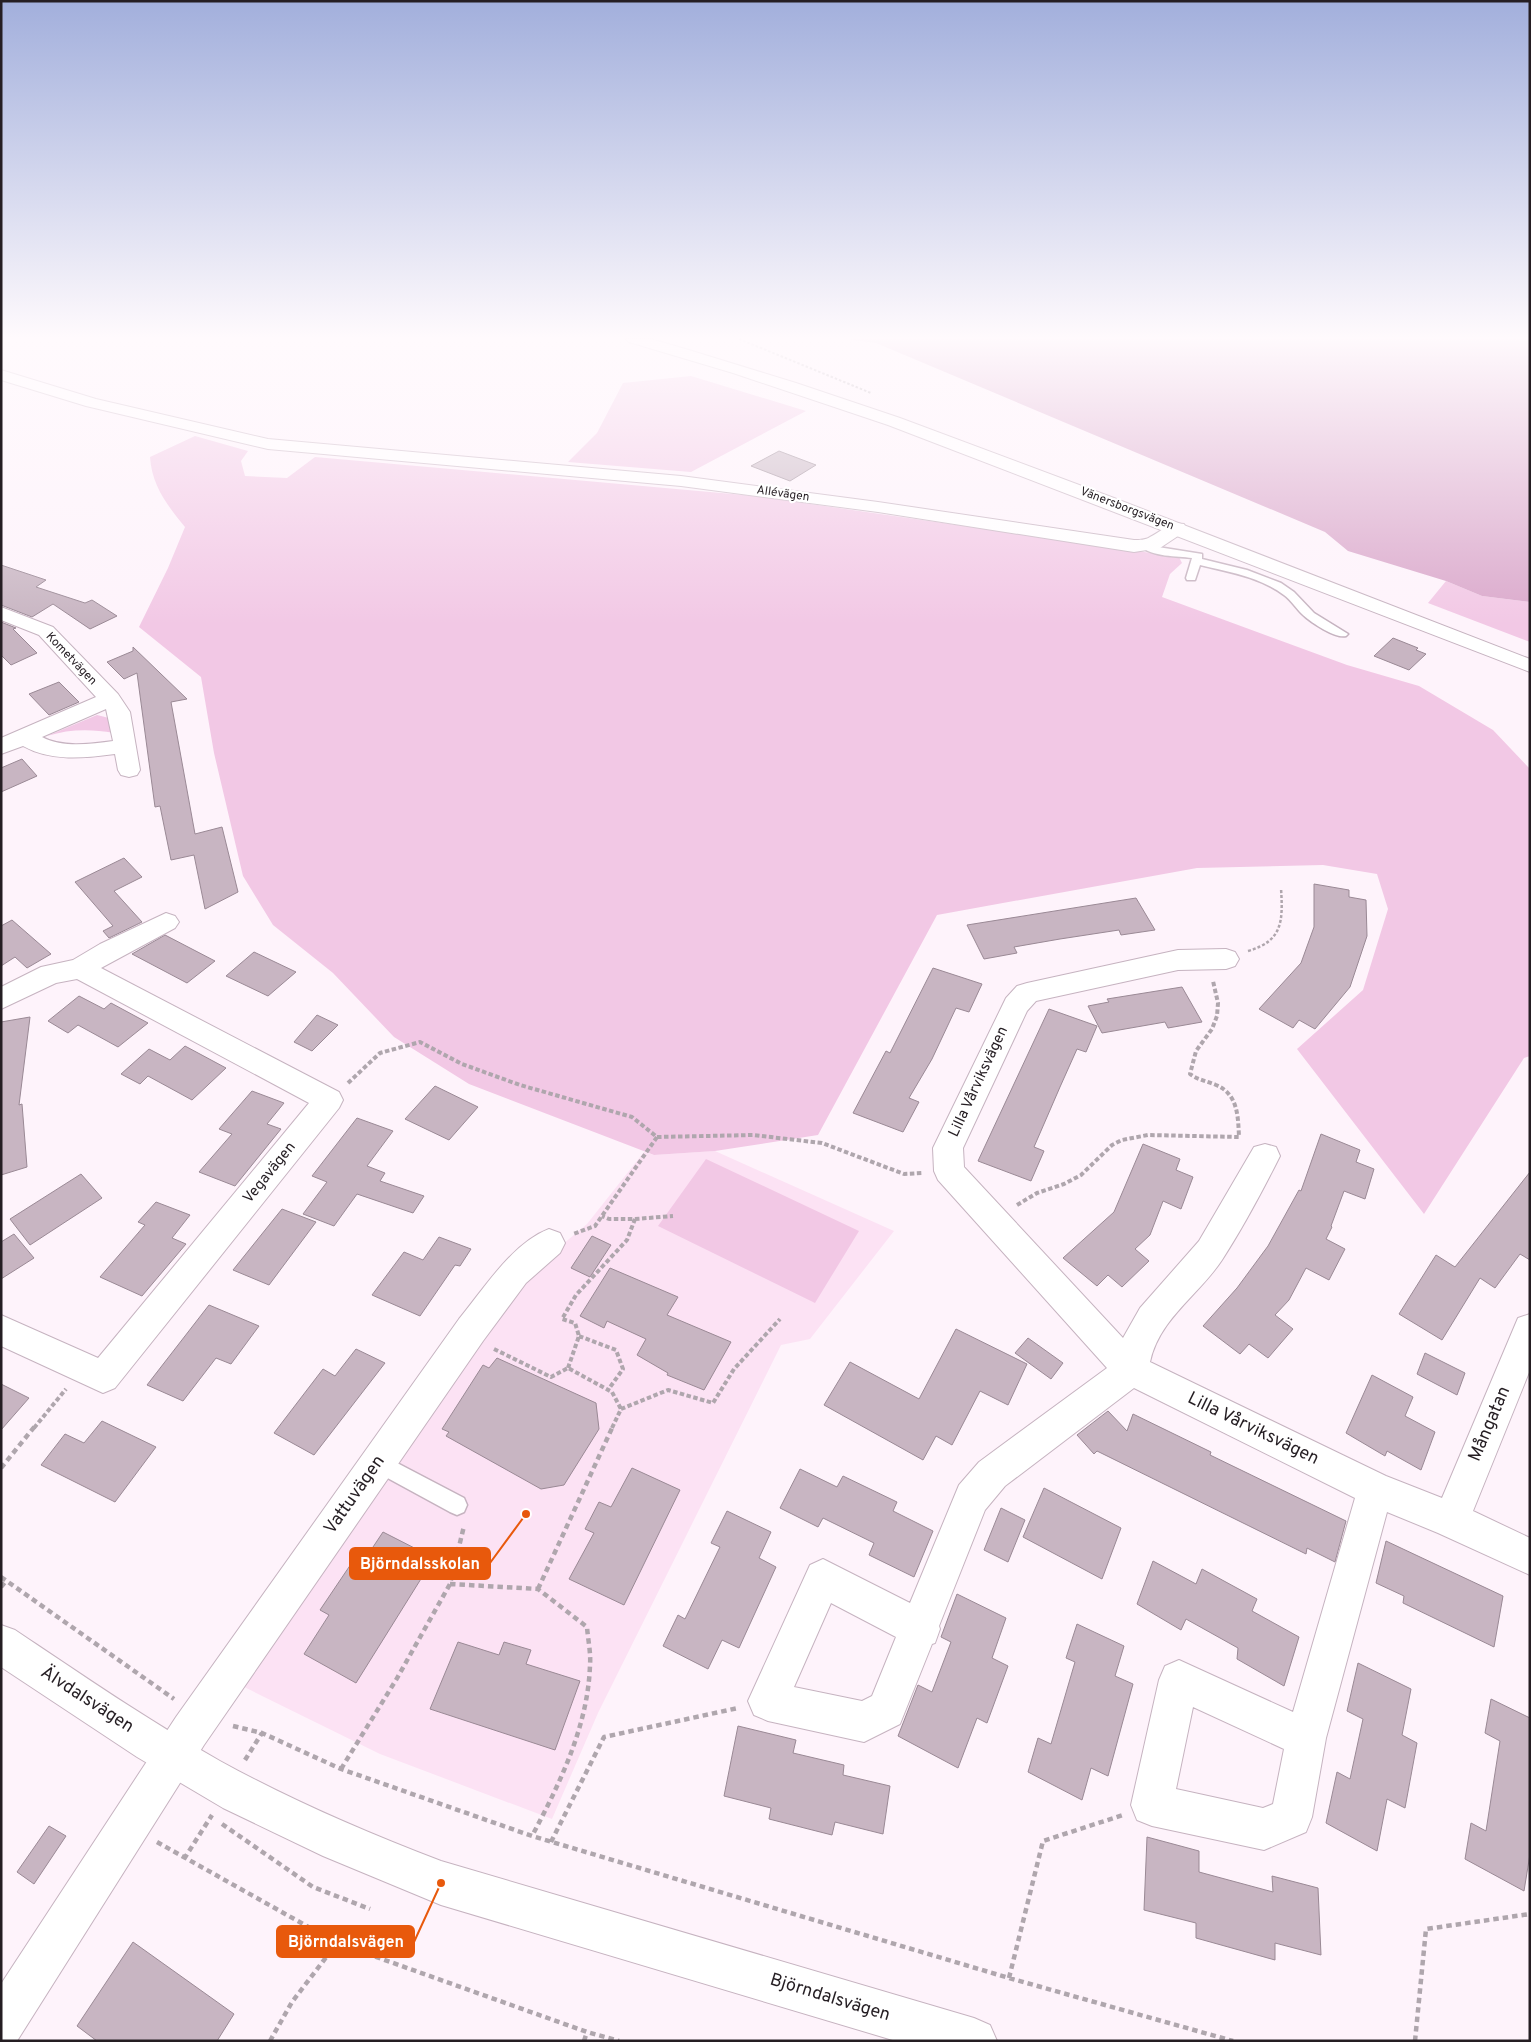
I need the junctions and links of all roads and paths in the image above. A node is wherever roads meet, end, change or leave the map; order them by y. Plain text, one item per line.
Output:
1 (226, 434) edge
2 (928, 434) edge
3 (1177, 528) junction
4 (1146, 546) junction
5 (1196, 561) junction
6 (1191, 578) dead end
7 (1, 613) edge
8 (1342, 634) dead end
9 (1530, 666) edge
10 (110, 699) junction
11 (26, 737) junction
12 (126, 746) junction
13 (1, 747) edge
14 (129, 770) dead end
15 (1281, 888) dead end
16 (166, 922) dead end
17 (1226, 960) junction
18 (80, 969) junction
19 (1, 1000) edge
20 (329, 1100) junction
21 (656, 1137) junction
22 (1265, 1156) dead end
23 (949, 1171) junction
24 (602, 1216) junction
25 (673, 1216) dead end
26 (992, 1218) junction
27 (635, 1219) junction
28 (549, 1243) joint
29 (780, 1320) dead end
30 (1530, 1329) edge
31 (1, 1330) edge
32 (468, 1336) junction
33 (579, 1336) junction
34 (568, 1368) junction
35 (83, 1369) junction
36 (1130, 1370) junction
37 (608, 1390) junction
38 (621, 1408) junction
39 (378, 1462) junction
40 (1, 1468) edge
41 (1375, 1489) junction
42 (457, 1504) joint
43 (1450, 1520) junction
44 (1530, 1557) edge
45 (4, 1579) edge
46 (450, 1584) junction
47 (1, 1587) edge
48 (538, 1589) junction
49 (921, 1628) junction
50 (1, 1644) edge
51 (768, 1701) junction
52 (200, 1717) junction
53 (1306, 1738) junction
54 (173, 1756) junction
55 (341, 1769) junction
56 (1152, 1806) junction
57 (210, 1817) dead end
58 (130, 1826) junction
59 (532, 1836) junction
60 (551, 1842) junction
61 (370, 1909) dead end
62 (1530, 1914) edge
63 (336, 1943) junction
64 (1009, 1978) junction
65 (1, 2025) edge
66 (587, 2032) junction
67 (947, 2037) edge
68 (270, 2041) edge
69 (584, 2041) edge
70 (618, 2041) edge
71 (1233, 2041) edge
72 (1415, 2041) edge

1 - 4 street, Allévägen
2 - 3 street, Vänersborgsvägen
3 - 4 street
3 - 9 street, Vänersborgsvägen
4 - 5 lane
5 - 6 lane
5 - 8 lane
7 - 10 street, Kometvägen
10 - 11 street, Kometvägen
10 - 12 street, Kometvägen
11 - 12 street
11 - 13 street, Kometvägen
12 - 14 street, Kometvägen
15 - 17 path
16 - 18 street
17 - 23 street, Lilla Vårviksvägen
17 - 26 path
18 - 19 street
18 - 20 street
20 - 21 path
20 - 35 street, Vegavägen
21 - 23 path
21 - 24 path
22 - 36 street
23 - 26 street, Lilla Vårviksvägen
24 - 27 path
24 - 28 path
25 - 27 path
26 - 36 street, Lilla Vårviksvägen
27 - 33 path
28 - 32 street, Vattuvägen
29 - 38 path
30 - 43 street, Mångatan
31 - 35 street, Vegavägen
32 - 34 path
32 - 39 street, Vattuvägen
33 - 34 path
33 - 37 path
34 - 37 path
35 - 40 path
36 - 41 street, Lilla Vårviksvägen
36 - 49 street
37 - 38 path
38 - 48 path
39 - 42 lane
39 - 52 street, Vattuvägen
41 - 43 street, Lilla Vårviksvägen
41 - 53 street
42 - 46 path
43 - 44 street, Lilla Vårviksvägen
45 - 47 path
45 - 52 path
46 - 48 path
46 - 55 path
48 - 59 path
49 - 51 street
49 - 51 street
50 - 54 street, Älvdalsvägen
51 - 60 path
52 - 54 street, Vattuvägen
52 - 55 path
53 - 56 street
53 - 56 street
54 - 58 street
54 - 67 street, Björndalsvägen
55 - 59 path
56 - 64 path
57 - 61 path
58 - 63 path
58 - 65 street
59 - 60 path
60 - 64 path
62 - 72 path
63 - 66 path
63 - 68 path
64 - 71 path
66 - 69 path
66 - 70 path

